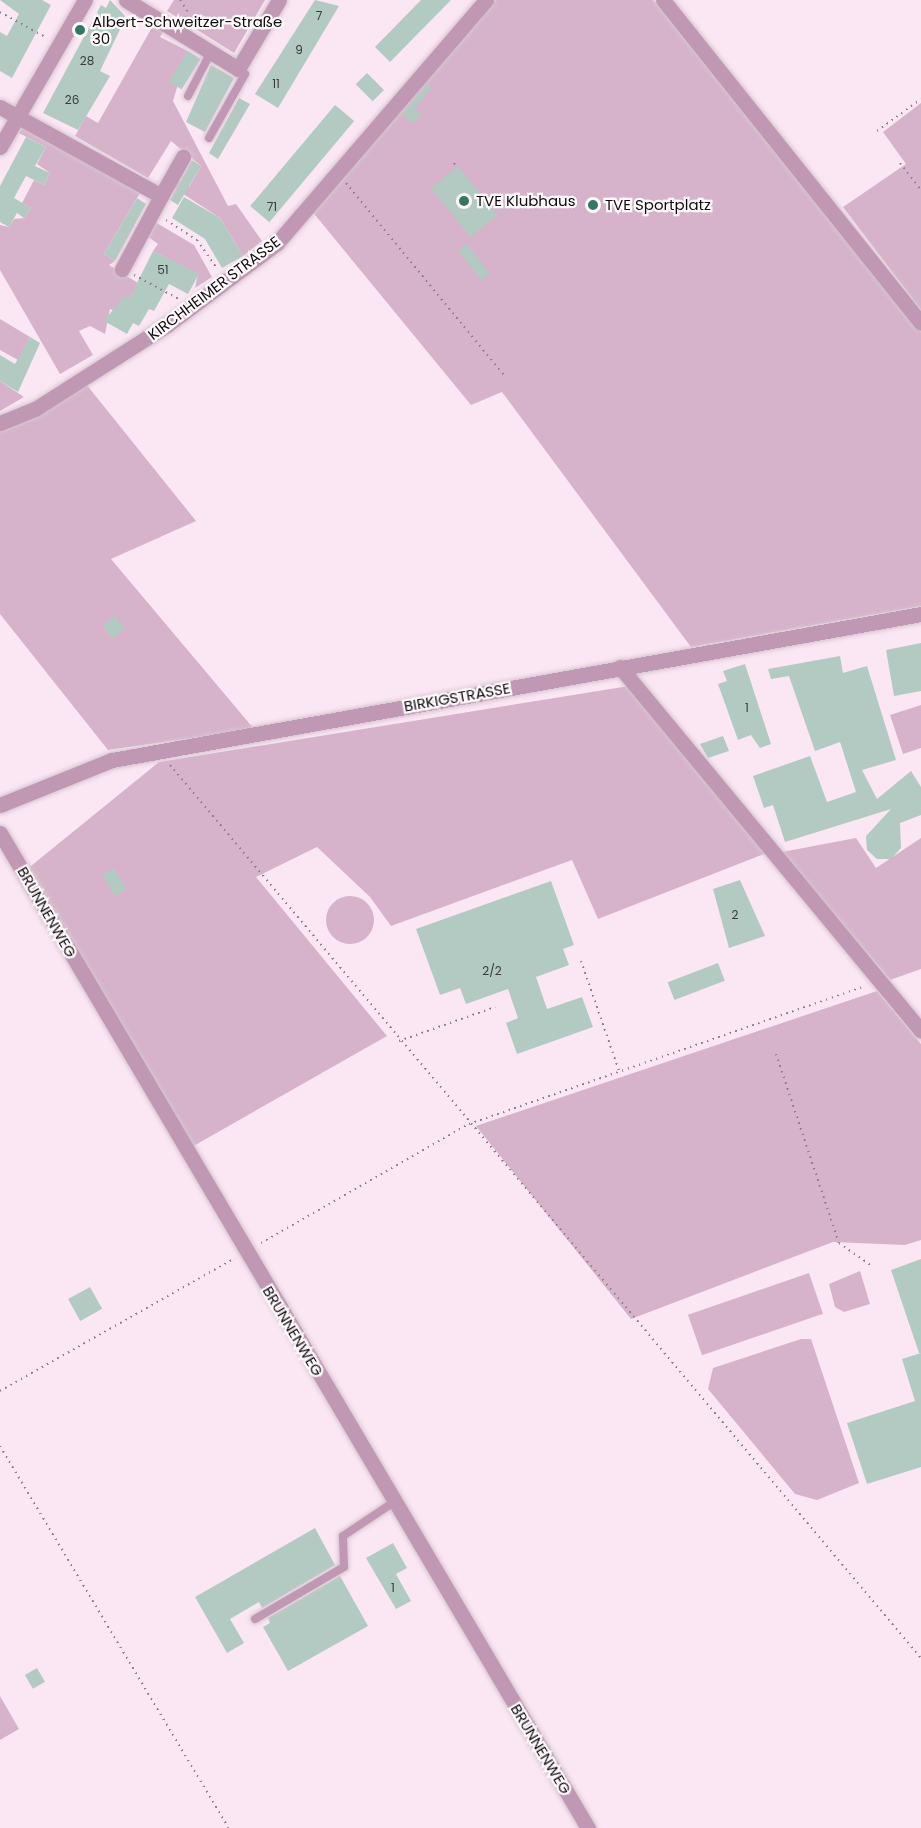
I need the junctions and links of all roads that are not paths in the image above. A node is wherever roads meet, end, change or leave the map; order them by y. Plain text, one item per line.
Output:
1 (85, 0) edge
2 (126, 0) edge
3 (279, 0) edge
4 (486, 0) edge
5 (663, 0) edge
6 (211, 52) junction
7 (238, 69) junction
8 (188, 96) dead end
9 (0, 107) edge
10 (18, 117) junction
11 (209, 138) dead end
12 (0, 147) edge
13 (183, 157) dead end
14 (161, 196) junction
15 (122, 269) road end
16 (921, 323) edge
17 (0, 423) edge
18 (921, 614) edge
19 (620, 667) junction
20 (0, 805) edge
21 (0, 833) edge
22 (921, 1031) edge
23 (394, 1502) junction
24 (255, 1618) dead end
25 (588, 1828) edge

1 - 10 street
2 - 6 street
3 - 7 street
4 - 17 street, KIRCHHEIMER STRASSE
5 - 16 street
6 - 7 street
6 - 8 lane
7 - 11 lane
9 - 10 street
10 - 12 street
10 - 14 street
13 - 14 street
14 - 15 street
18 - 19 street, BIRKIGSTRASSE
19 - 20 street, BIRKIGSTRASSE
19 - 22 street
21 - 23 street, BRUNNENWEG
23 - 24 lane
23 - 25 street, BRUNNENWEG

